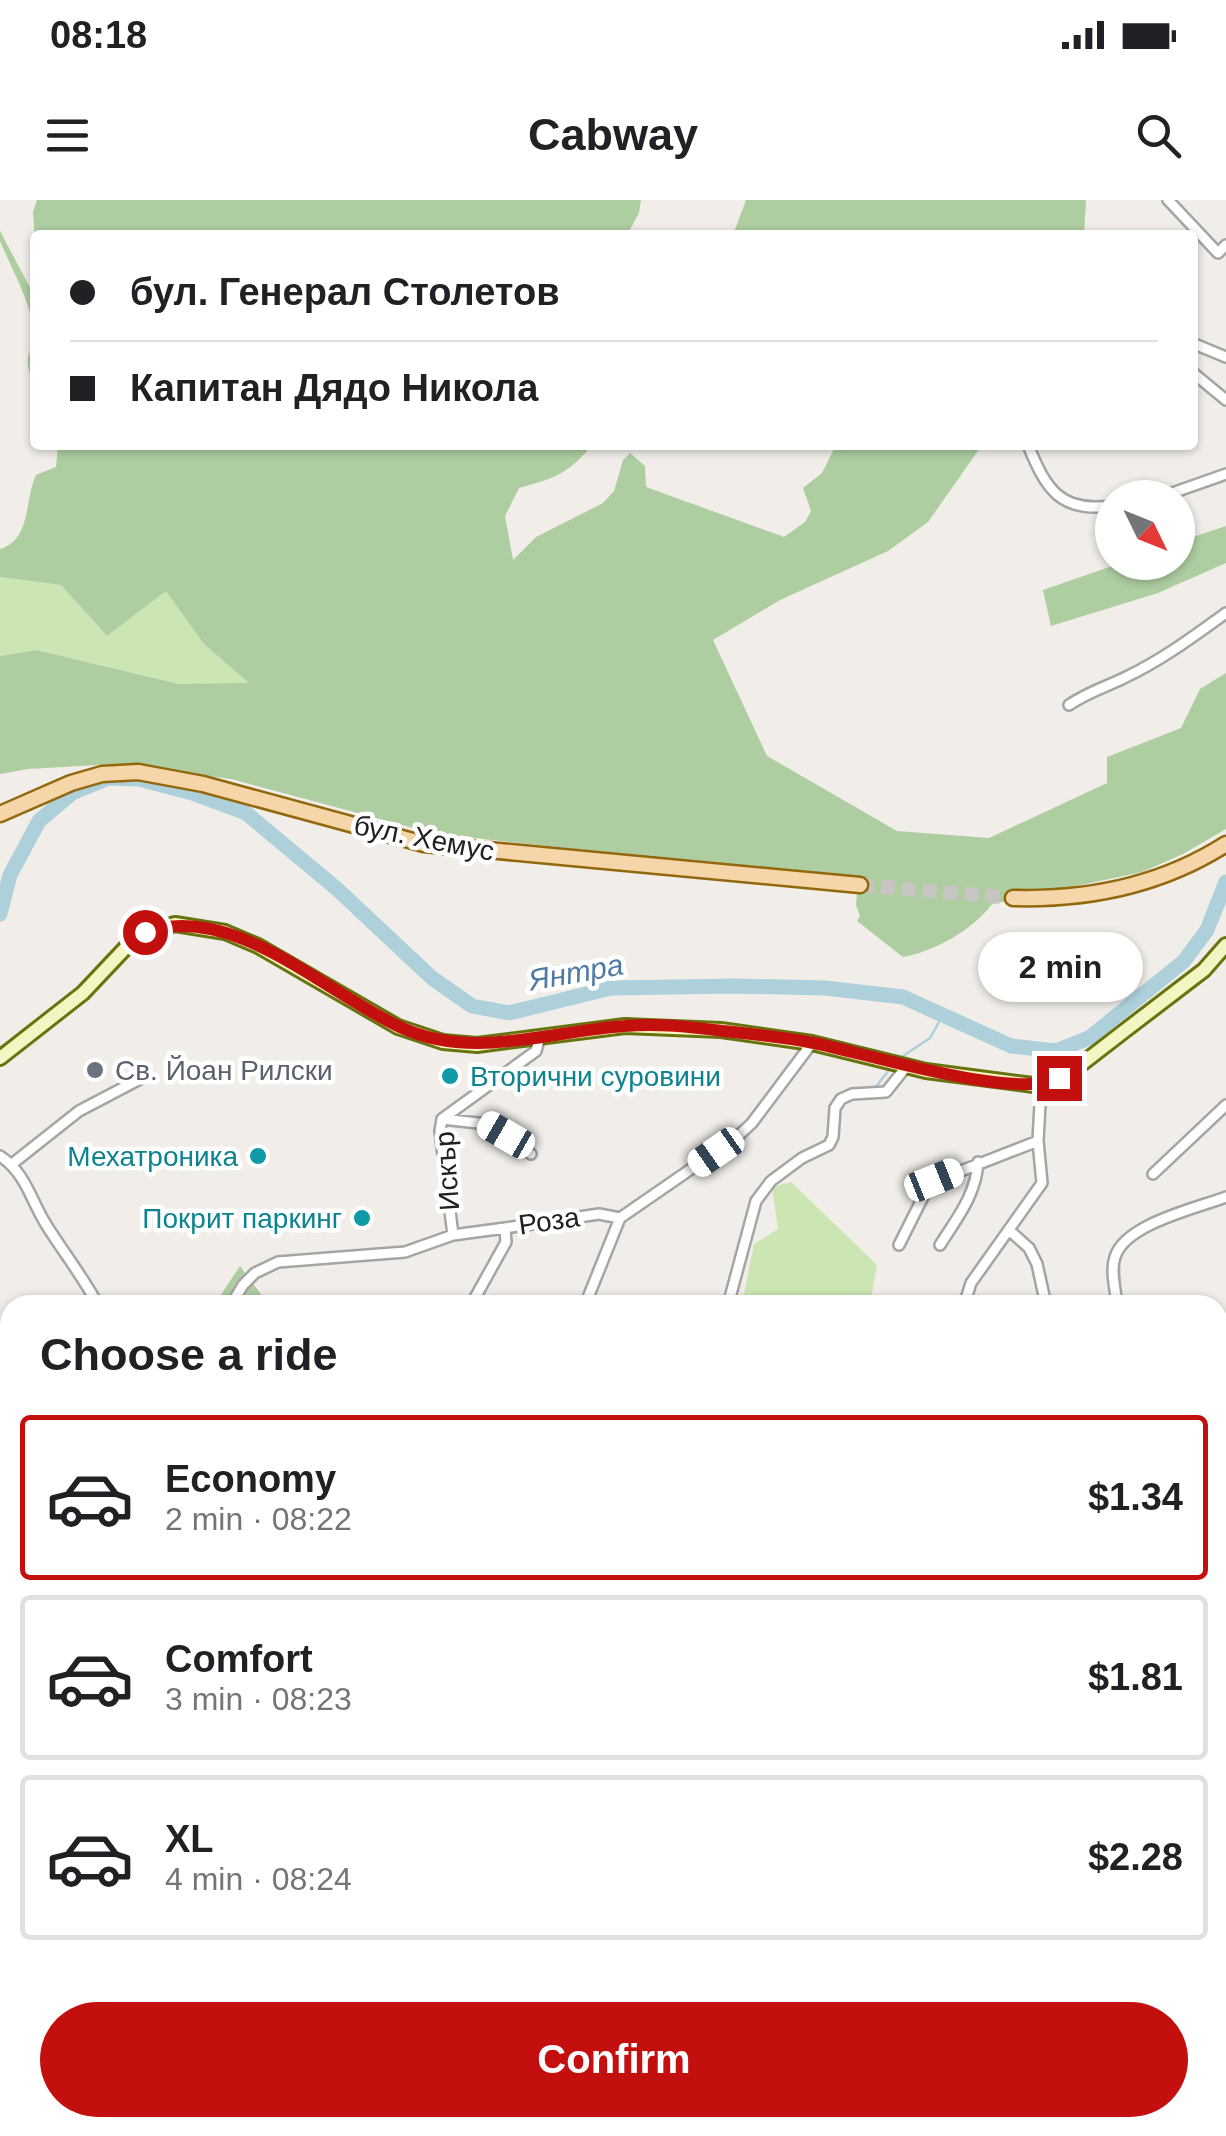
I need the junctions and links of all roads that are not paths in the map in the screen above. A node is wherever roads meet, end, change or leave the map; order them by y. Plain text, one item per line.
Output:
1 (1168, 200) edge
2 (1196, 230) edge
3 (1198, 232) edge
4 (1226, 244) edge
5 (1198, 345) edge
6 (1226, 357) edge
7 (1198, 377) edge
8 (1226, 400) edge
9 (1030, 450) edge
10 (1226, 474) edge
11 (1195, 485) edge
12 (1095, 506) edge
13 (1226, 613) edge
14 (1069, 705) dead end
15 (0, 814) edge
16 (1226, 844) edge
17 (860, 886) tunnel mouth
18 (1013, 898) tunnel mouth
19 (1226, 945) edge
20 (1226, 960) edge
21 (1204, 970) junction
22 (540, 1036) junction
23 (812, 1042) junction
24 (0, 1058) edge
25 (898, 1064) junction
26 (140, 1079) dead end
27 (1041, 1086) junction
28 (1226, 1105) edge
29 (442, 1119) junction
30 (1038, 1141) junction
31 (530, 1154) dead end
32 (0, 1156) edge
33 (978, 1162) junction
34 (12, 1164) junction
35 (1153, 1174) dead end
36 (1226, 1197) edge
37 (620, 1218) junction
38 (504, 1228) junction
39 (1010, 1230) junction
40 (453, 1235) junction
41 (899, 1245) dead end
42 (940, 1245) dead end
43 (92, 1295) edge
44 (238, 1295) edge
45 (476, 1295) edge
46 (589, 1295) edge
47 (731, 1295) edge
48 (967, 1295) edge
49 (1044, 1295) edge
50 (1117, 1295) edge

1 - 2 street
3 - 4 street
5 - 6 street
7 - 8 street
9 - 12 street
10 - 11 street
13 - 14 street
15 - 17 main road, бул. Хемус
16 - 18 main road
19 - 21 street
20 - 21 street
21 - 27 street
22 - 23 street
22 - 24 street
22 - 29 street, Искър
23 - 25 street
23 - 37 street
25 - 27 street
25 - 47 street
26 - 34 street
27 - 30 street
28 - 35 street
29 - 31 street
29 - 40 street, Искър
30 - 33 street
30 - 39 street
32 - 34 street
33 - 41 street
33 - 42 street
34 - 43 street
36 - 50 street
37 - 38 street, Роза
37 - 46 street
38 - 40 street
38 - 45 street, Роза
39 - 48 street
39 - 49 street
40 - 44 street

